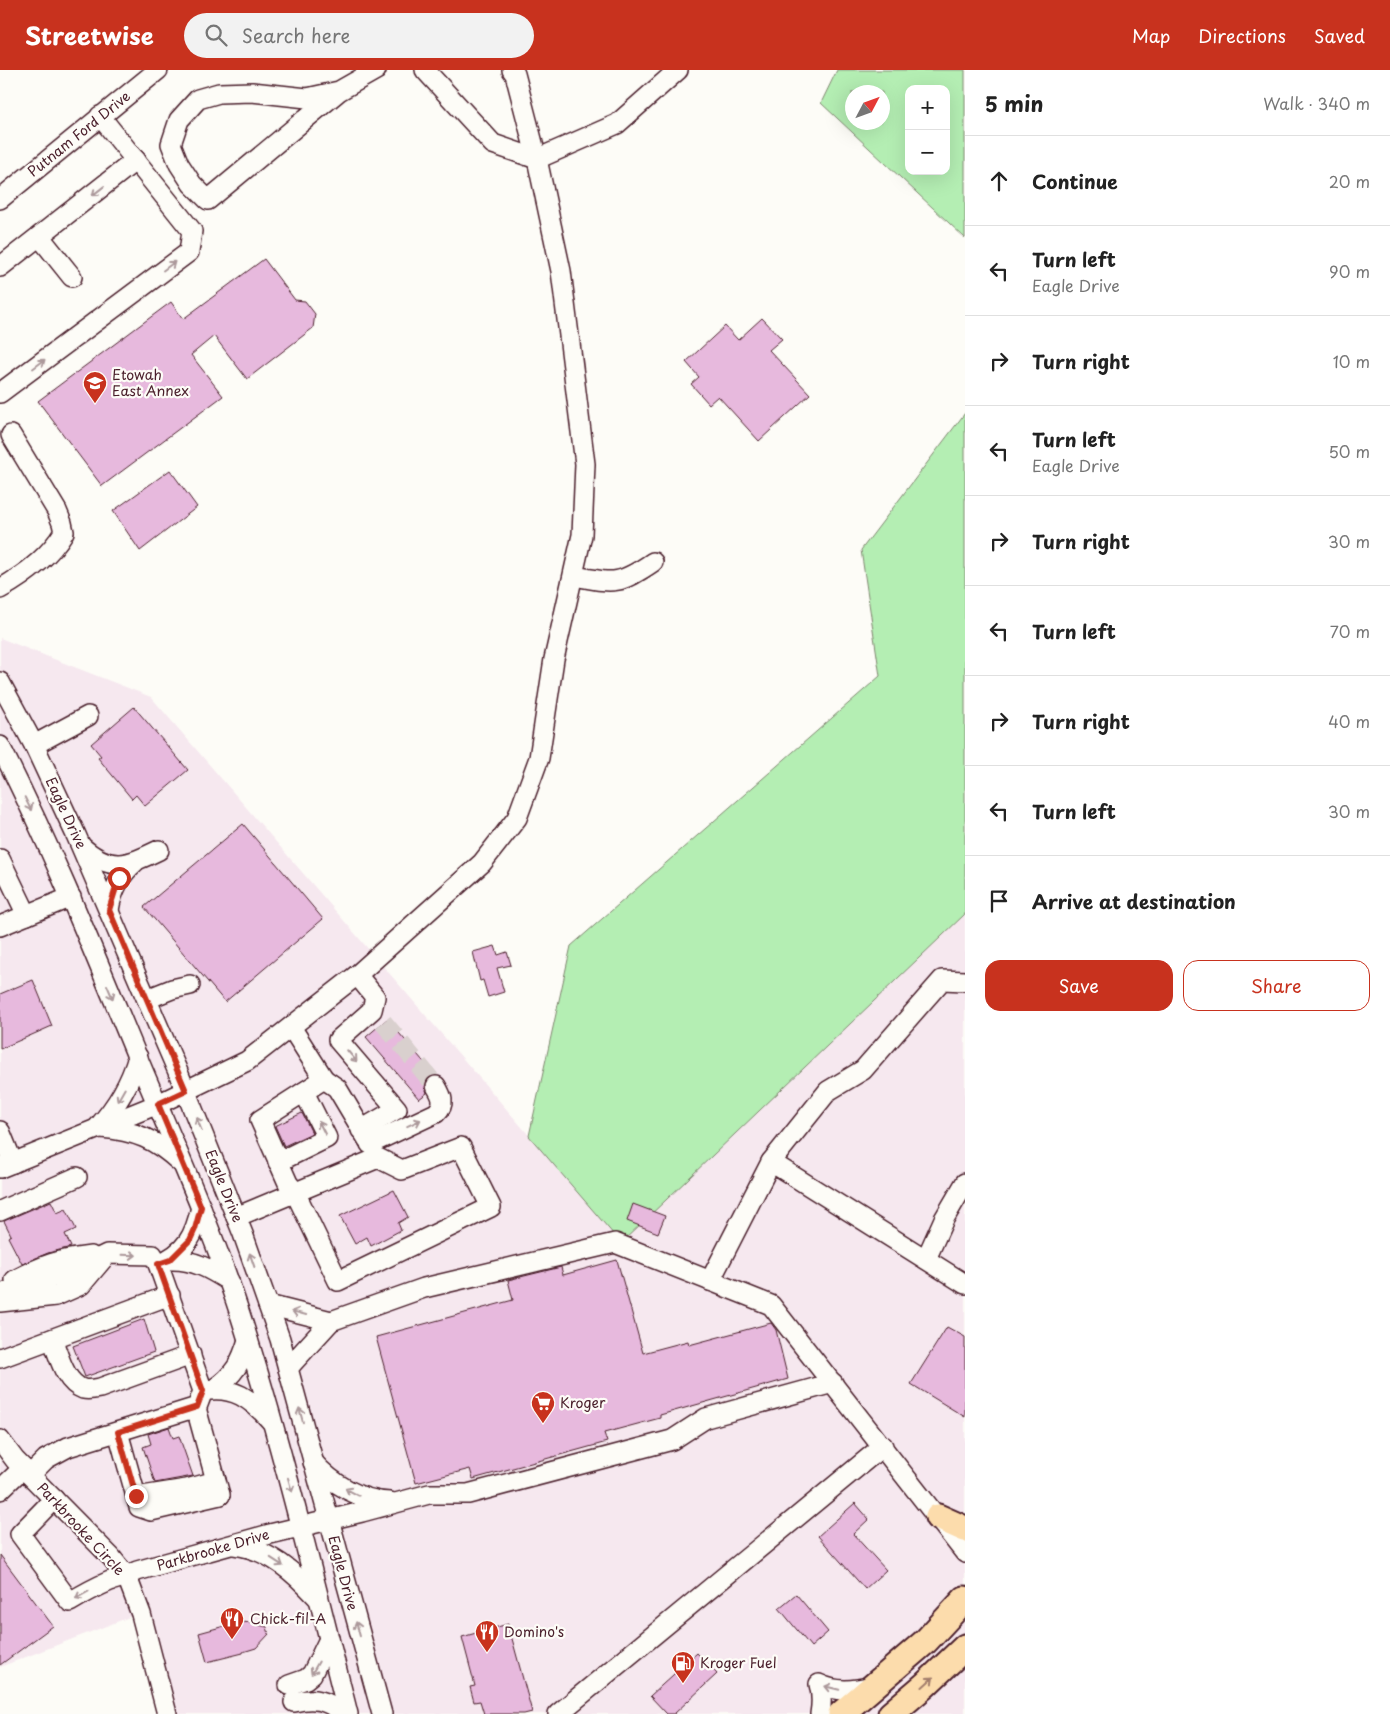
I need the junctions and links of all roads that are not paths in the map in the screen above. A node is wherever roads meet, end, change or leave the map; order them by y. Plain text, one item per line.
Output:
1 (158, 70) edge
2 (376, 70) edge
3 (425, 70) edge
4 (512, 70) edge
5 (678, 70) edge
6 (339, 91) junction
7 (100, 116) junction
8 (537, 159) junction
9 (136, 160) junction
10 (0, 199) edge
11 (40, 236) junction
12 (0, 268) edge
13 (72, 277) dead end
14 (0, 393) edge
15 (11, 435) dead end
16 (653, 562) dead end
17 (574, 576) junction
18 (0, 589) edge
19 (0, 682) edge
20 (88, 716) dead end
21 (34, 745) junction
22 (2, 757) edge
23 (81, 846) junction
24 (159, 850) dead end
25 (0, 859) edge
26 (135, 862) junction
27 (71, 897) junction
28 (109, 910) junction
29 (28, 915) junction
30 (0, 926) edge
31 (357, 976) junction
32 (965, 981) edge
33 (190, 985) dead end
34 (147, 999) junction
35 (290, 1027) junction
36 (138, 1058) junction
37 (324, 1079) junction
38 (436, 1086) tunnel mouth
39 (186, 1091) junction
40 (304, 1092) junction
41 (158, 1104) junction
42 (97, 1128) junction
43 (0, 1131) edge
44 (370, 1144) junction
45 (278, 1162) junction
46 (772, 1162) junction
47 (184, 1165) junction
48 (7, 1166) edge
49 (77, 1178) dead end
50 (965, 1182) edge
51 (295, 1192) junction
52 (201, 1207) junction
53 (0, 1210) edge
54 (236, 1217) junction
55 (107, 1254) junction
56 (926, 1259) junction
57 (160, 1260) junction
58 (229, 1281) junction
59 (710, 1281) junction
60 (965, 1284) edge
61 (0, 1293) edge
62 (170, 1295) junction
63 (0, 1302) edge
64 (268, 1305) junction
65 (330, 1321) junction
66 (52, 1338) junction
67 (248, 1340) junction
68 (190, 1355) junction
69 (0, 1358) edge
70 (288, 1368) junction
71 (833, 1384) junction
72 (205, 1396) junction
73 (272, 1422) junction
74 (118, 1432) junction
75 (0, 1440) edge
76 (883, 1446) junction
77 (313, 1462) junction
78 (26, 1472) junction
79 (218, 1488) junction
80 (0, 1490) edge
81 (54, 1499) junction
82 (137, 1502) junction
83 (399, 1502) junction
84 (938, 1517) junction
85 (329, 1520) junction
86 (301, 1526) junction
87 (965, 1529) edge
88 (232, 1545) junction
89 (965, 1553) edge
90 (127, 1578) junction
91 (319, 1599) junction
92 (965, 1599) edge
93 (329, 1639) junction
94 (965, 1647) edge
95 (875, 1686) junction
96 (291, 1693) edge
97 (567, 1711) edge
98 (168, 1714) edge
99 (344, 1714) edge
100 (348, 1714) edge
101 (382, 1714) edge
102 (820, 1714) edge
103 (841, 1714) edge
104 (892, 1714) edge

1 - 7 street, Putnam Ford Drive
2 - 6 street
3 - 8 street
4 - 8 street
5 - 8 street
6 - 6 street
7 - 9 street
7 - 10 street, Putnam Ford Drive
8 - 17 street
9 -> 11 street
14 -> 9 street
11 - 12 street
11 - 13 street
15 - 18 street
16 - 17 street
17 - 31 street
19 - 21 street, Eagle Drive
20 - 21 street
21 - 23 street, Eagle Drive
22 -> 27 street, Eagle Drive
23 - 26 street
23 - 28 street, Eagle Drive
24 - 26 street
25 - 29 street
26 - 28 street
27 - 29 street
27 -> 36 street, Eagle Drive
28 - 34 street, Eagle Drive
29 - 30 street
31 - 35 street
31 -> 44 street
32 - 46 street
33 - 34 street
34 - 39 street, Eagle Drive
35 - 37 street
35 - 39 street
36 - 41 street, Eagle Drive
36 -> 42 street
37 - 40 street
37 - 44 street
44 -> 38 street
39 - 41 street
54 -> 39 street, Eagle Drive
40 - 45 street
45 -> 40 street
41 - 42 street
41 - 47 street, Eagle Drive
42 - 47 street
42 - 48 street
43 - 48 street
44 - 51 street
44 - 51 street
45 - 51 street
46 - 56 street
46 - 59 street
47 - 52 street, Eagle Drive
49 - 53 street
50 - 56 street
51 - 54 street
52 - 57 street
52 - 58 street, Eagle Drive
64 -> 54 street, Eagle Drive
55 -> 57 street
55 - 61 street
55 - 63 street
56 - 60 street
57 - 58 street
57 - 62 street
58 - 67 street, Eagle Drive
59 - 65 street
59 - 71 street
62 - 66 street
62 - 68 street
65 -> 64 street
64 - 70 street, Eagle Drive
65 - 70 street
66 - 68 street
66 - 69 street
67 - 72 street
67 - 73 street, Eagle Drive
68 - 72 street
77 -> 70 street, Eagle Drive
71 - 76 street
71 - 83 street, Parkbrooke Drive
72 - 73 street
72 - 74 street
72 - 79 street
73 -> 86 street, Eagle Drive
74 - 78 street
74 - 82 street
75 - 78 street, Parkbrooke Circle
76 - 84 street
76 - 97 street
83 -> 77 street
77 - 85 street, Eagle Drive
78 - 80 street
78 - 81 street, Parkbrooke Circle
79 - 82 street
79 - 82 street
81 - 90 street, Parkbrooke Circle
90 -> 81 street, Parkbrooke Drive
83 - 85 street, Parkbrooke Drive
84 - 87 main road
84 - 89 street
85 - 86 street, Parkbrooke Drive
101 -> 85 street, Eagle Drive
86 - 88 street, Parkbrooke Drive
86 - 91 street, Eagle Drive
88 - 90 street, Parkbrooke Drive
88 -> 91 street
90 - 98 street, Parkbrooke Circle
91 - 93 street, Eagle Drive
92 - 95 main road
93 -> 96 street
93 - 100 street, Eagle Drive
104 -> 94 main road
95 -> 102 street
95 - 103 main road
96 - 99 street

